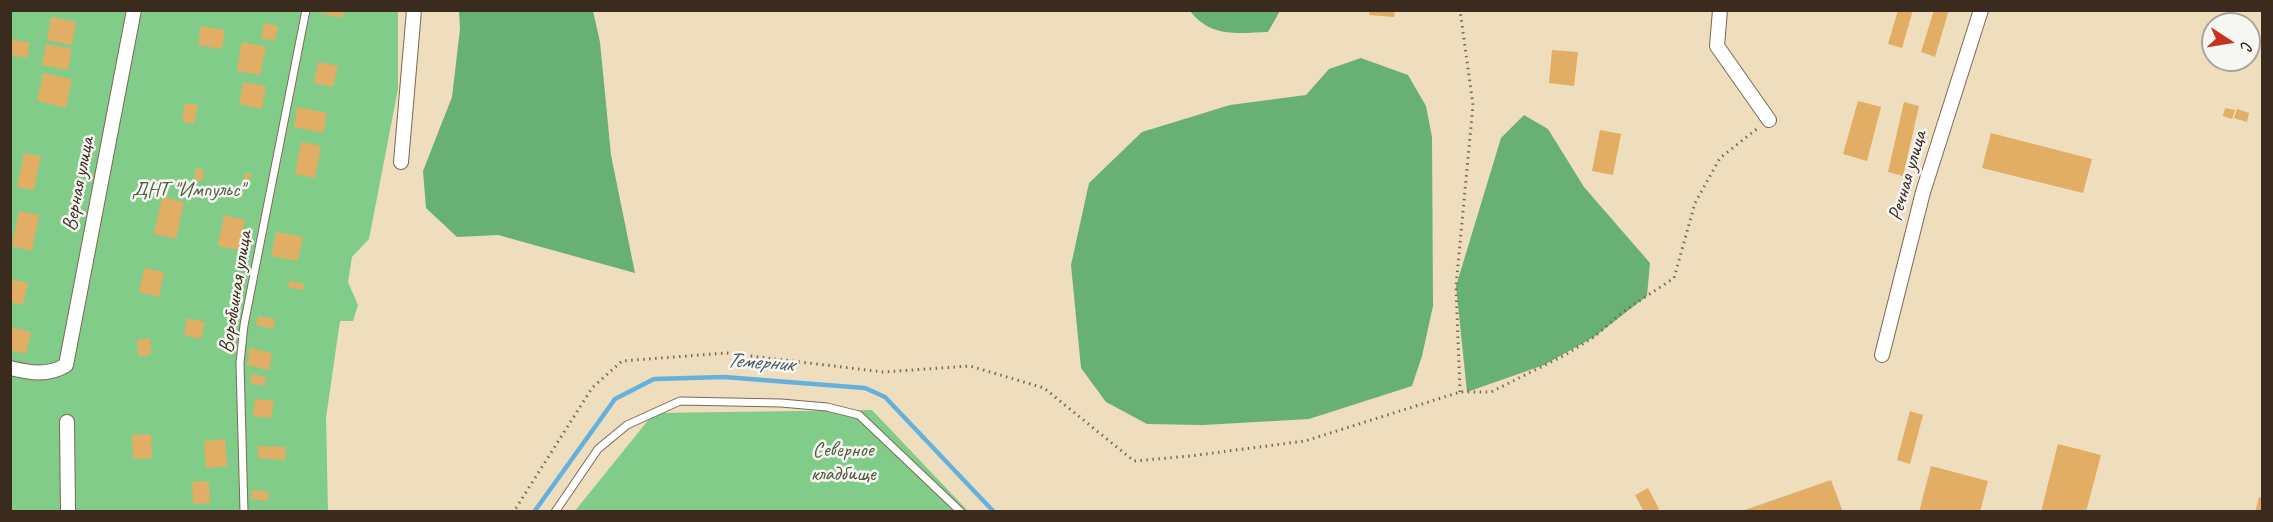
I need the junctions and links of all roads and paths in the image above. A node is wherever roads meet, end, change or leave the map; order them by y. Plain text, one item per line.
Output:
1 (134, 10) edge
2 (306, 10) edge
3 (414, 10) edge
4 (1460, 10) edge
5 (1720, 10) edge
6 (1981, 10) edge
7 (1769, 120) joint
8 (401, 162) dead end
9 (1881, 355) dead end
10 (10, 368) edge
11 (1460, 392) junction
12 (67, 422) dead end
13 (68, 512) edge
14 (244, 512) edge
15 (511, 512) edge
16 (555, 512) edge
17 (961, 512) edge

1 - 10 street, Верная улица
2 - 14 lane, Воробьиная улица
3 - 8 street
4 - 11 path
5 - 7 street
6 - 9 street, Речная улица
7 - 11 path
11 - 15 path
12 - 13 street
16 - 17 lane

